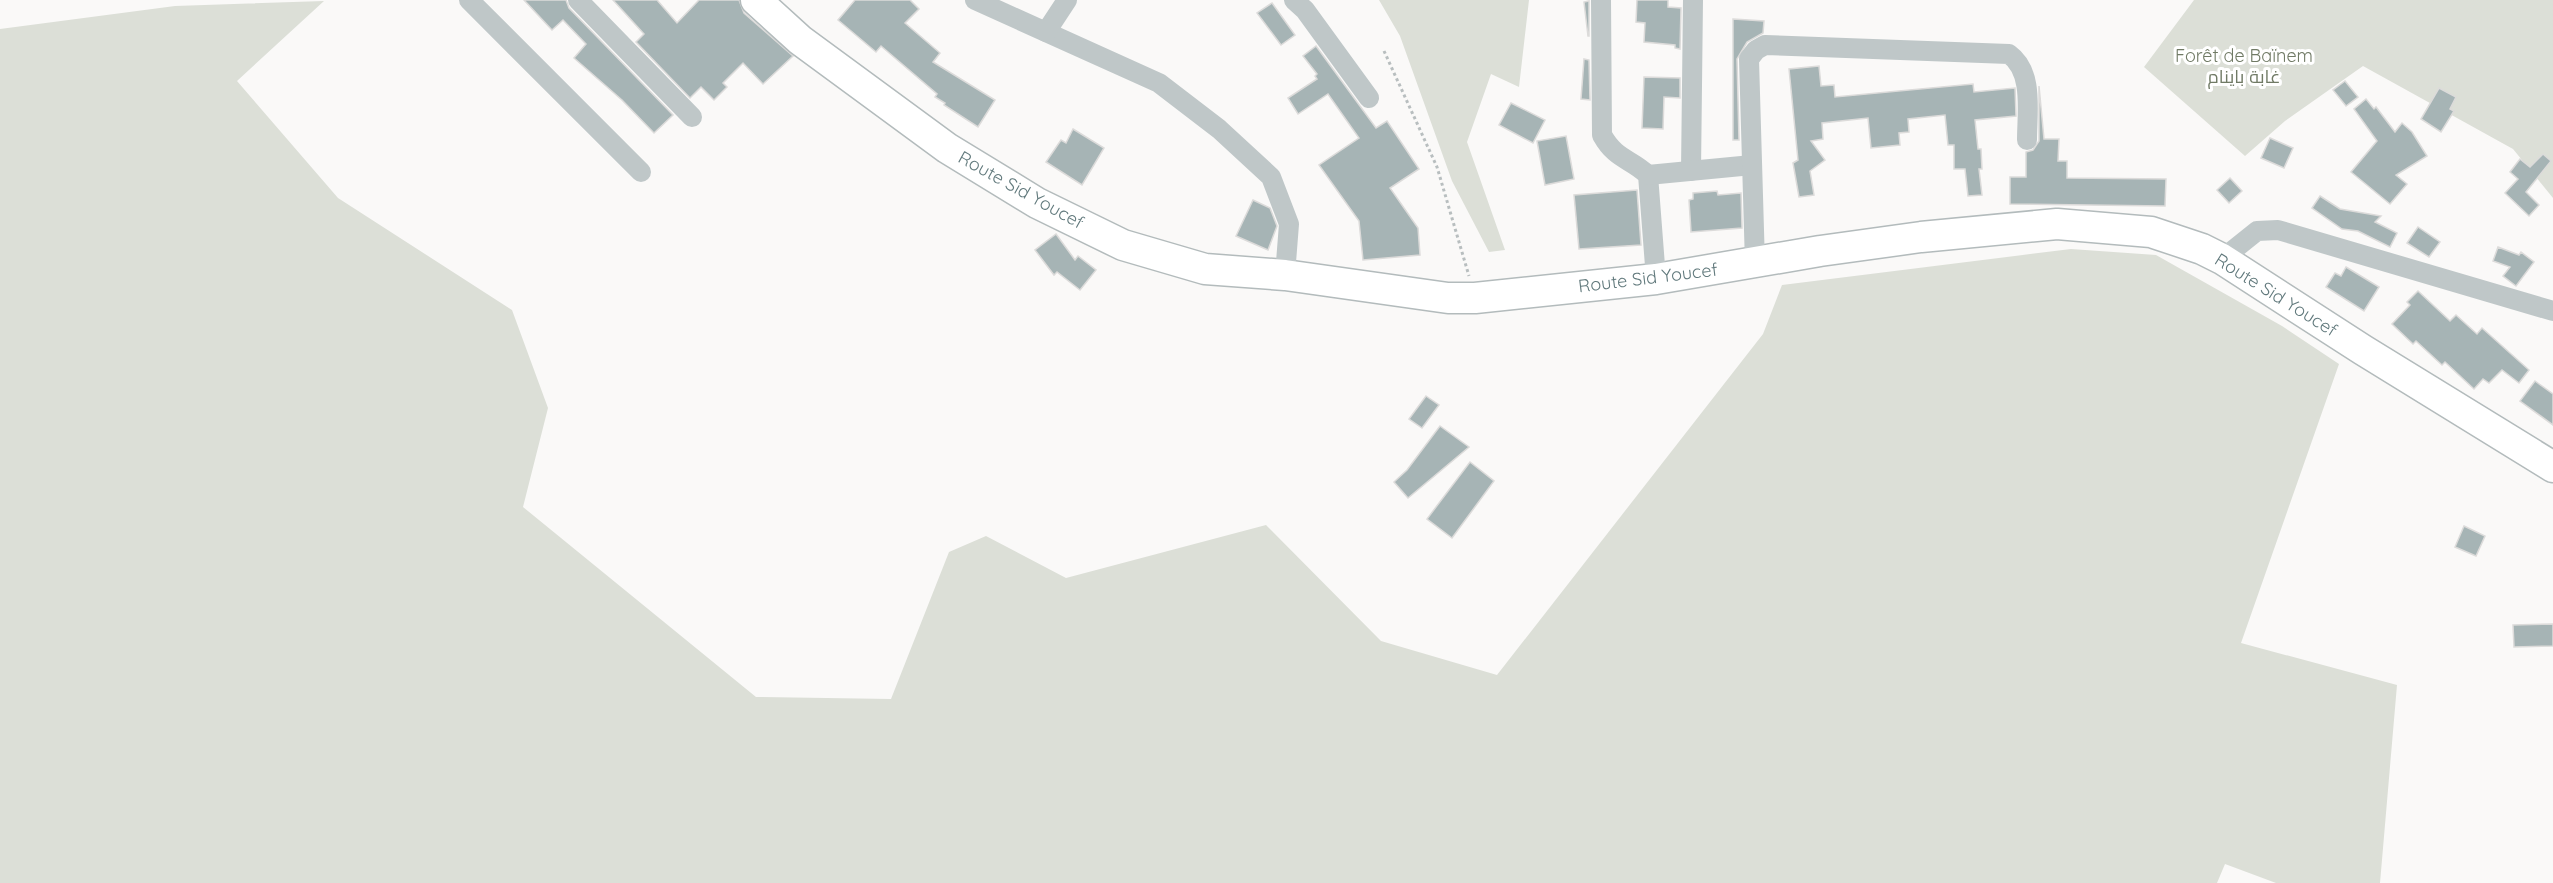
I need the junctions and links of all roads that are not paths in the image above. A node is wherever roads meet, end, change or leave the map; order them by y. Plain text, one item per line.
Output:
1 (469, 0) edge
2 (578, 0) edge
3 (756, 0) edge
4 (975, 0) edge
5 (1067, 0) edge
6 (1294, 0) edge
7 (1601, 0) edge
8 (1693, 0) edge
9 (1046, 32) junction
10 (1369, 98) dead end
11 (692, 117) dead end
12 (2027, 140) dead end
13 (1752, 165) junction
14 (1691, 171) junction
15 (641, 172) dead end
16 (1648, 175) junction
17 (2222, 259) junction
18 (1755, 264) junction
19 (1285, 275) junction
20 (1656, 279) junction
21 (2553, 311) edge
22 (2553, 467) edge

1 - 15 street
2 - 11 street
3 - 19 main road, Route Sid Youcef
4 - 9 street
5 - 9 street
6 - 10 street
7 - 16 street
8 - 14 street
9 - 19 street
12 - 13 street
13 - 14 street
13 - 18 street
14 - 16 street
16 - 20 street
17 - 18 main road, Route Sid Youcef
17 - 21 street
17 - 22 main road, Route Sid Youcef
18 - 20 main road, Route Sid Youcef
19 - 20 main road, Route Sid Youcef

